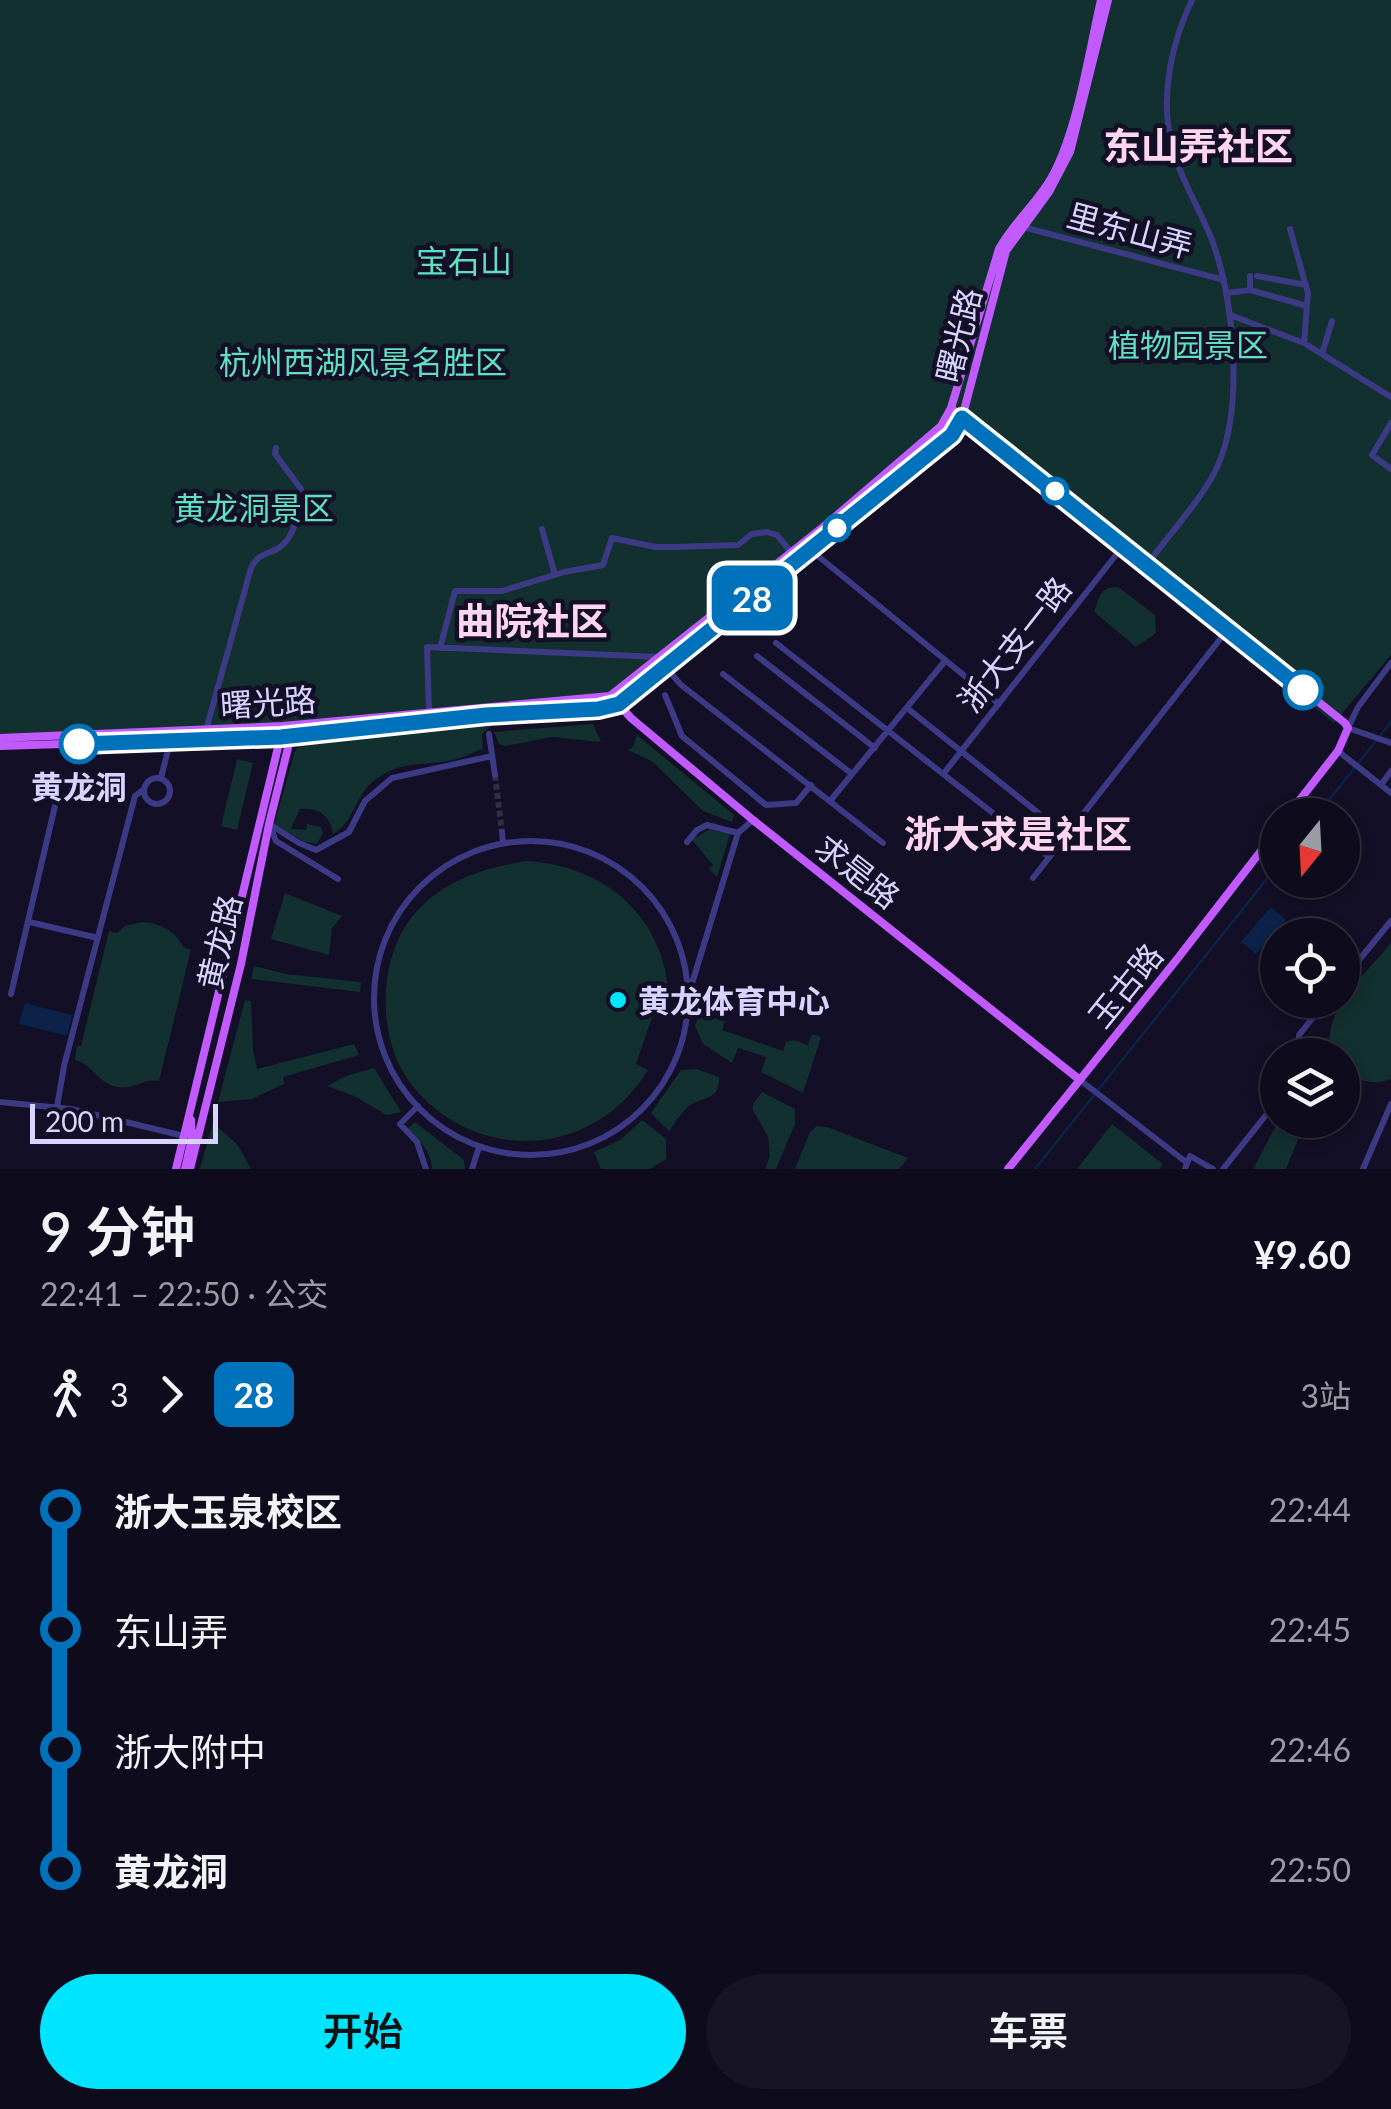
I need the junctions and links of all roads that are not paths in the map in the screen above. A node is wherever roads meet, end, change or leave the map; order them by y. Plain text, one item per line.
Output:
1 (1105, 0) edge
2 (1192, 0) edge
3 (1022, 227) junction
4 (1290, 229) dead end
5 (1225, 280) junction
6 (1306, 285) junction
7 (1250, 290) junction
8 (1227, 293) junction
9 (1307, 306) junction
10 (1230, 316) junction
11 (1332, 321) dead end
12 (1304, 343) junction
13 (1322, 354) junction
14 (1391, 398) edge
15 (952, 408) junction
16 (962, 418) junction
17 (1391, 423) edge
18 (276, 448) dead end
19 (1391, 469) edge
20 (542, 528) dead end
21 (802, 543) junction
22 (1123, 546) junction
23 (791, 552) junction
24 (809, 552) junction
25 (1147, 565) junction
26 (554, 576) junction
27 (1228, 629) junction
28 (776, 644) dead end
29 (440, 648) junction
30 (662, 656) junction
31 (757, 656) dead end
32 (945, 661) junction
33 (1391, 663) edge
34 (667, 668) junction
35 (723, 674) dead end
36 (666, 695) dead end
37 (610, 696) junction
38 (619, 704) junction
39 (998, 704) junction
40 (907, 708) junction
41 (429, 711) junction
42 (283, 726) junction
43 (1348, 728) junction
44 (205, 731) junction
45 (886, 733) junction
46 (489, 734) dead end
47 (285, 737) junction
48 (1380, 737) edge
49 (0, 738) edge
50 (170, 742) junction
51 (0, 746) edge
52 (874, 748) junction
53 (962, 751) junction
54 (1338, 751) junction
55 (492, 756) junction
56 (1391, 771) edge
57 (944, 773) junction
58 (495, 774) tunnel mouth
59 (852, 774) junction
60 (160, 778) junction
61 (811, 785) junction
62 (1381, 785) junction
63 (144, 789) junction
64 (58, 792) dead end
65 (1391, 793) edge
66 (1301, 798) edge
67 (830, 801) junction
68 (752, 820) junction
69 (269, 824) junction
70 (502, 832) tunnel mouth
71 (738, 833) junction
72 (1066, 835) junction
73 (687, 842) dead end
74 (503, 843) junction
75 (884, 843) dead end
76 (1260, 853) edge
77 (1049, 857) junction
78 (1033, 878) dead end
79 (338, 880) dead end
80 (1391, 921) edge
81 (29, 922) junction
82 (98, 938) junction
83 (1360, 959) edge
84 (225, 970) junction
85 (239, 972) junction
86 (11, 994) dead end
87 (688, 997) junction
88 (1084, 1084) junction
89 (0, 1102) edge
90 (1391, 1104) edge
91 (418, 1106) junction
92 (57, 1107) junction
93 (190, 1115) junction
94 (1260, 1123) edge
95 (184, 1136) junction
96 (480, 1147) junction
97 (1186, 1163) edge
98 (176, 1169) edge
99 (187, 1169) edge
100 (426, 1169) edge
101 (472, 1169) edge
102 (1008, 1169) edge
103 (1213, 1169) edge
104 (1223, 1169) edge
105 (1363, 1169) edge

1 - 3 main road, 曙光路
1 - 15 main road, 曙光路
2 - 5 street
3 - 5 street, 里东山弄
3 - 16 main road, 曙光路
4 - 6 street
5 - 8 street
6 - 7 street
6 - 9 street
7 - 8 street
7 - 9 street
8 - 10 street
9 - 12 street
10 - 12 street
10 - 25 street
11 - 13 street
12 - 13 street
13 - 14 street
15 - 16 main road
15 - 21 main road, 曙光路
16 - 22 main road
16 - 24 main road, 曙光路
17 - 19 street
18 - 44 street
20 - 26 street
21 - 23 main road, 曙光路
21 - 24 street
22 - 25 main road
22 - 39 street, 浙大支一路
23 - 26 street
23 - 30 main road, 曙光路
24 - 32 street
24 - 34 main road, 曙光路
25 - 27 main road
26 - 29 street
27 - 43 main road
27 - 72 street
28 - 45 street
29 - 30 street
29 - 41 street
30 - 37 main road, 曙光路
31 - 52 street
32 - 39 street
32 - 40 street
33 - 43 street
34 - 38 main road, 曙光路
34 - 61 street
35 - 59 street
36 - 61 street
37 - 38 main road, 求是路
37 - 41 main road, 曙光路
38 - 47 main road, 曙光路
38 - 68 main road, 求是路
39 - 53 street, 浙大支一路
40 - 45 street
40 - 53 street
41 - 42 main road, 曙光路
42 - 44 main road, 曙光路
42 - 47 main road
43 - 48 street
43 - 54 main road
44 - 49 main road, 曙光路
45 - 52 street
45 - 57 street
46 - 55 street
47 - 50 main road, 曙光路
47 - 69 main road, 黄龙路
47 - 84 main road, 黄龙路
50 - 51 main road, 曙光路
50 - 60 street
52 - 59 street
53 - 57 street, 浙大支一路
53 - 72 street
54 - 62 street
54 - 66 main road
55 - 58 street
55 - 69 street
56 - 62 street
57 - 77 street
59 - 67 street
60 - 63 street
60 - 63 street
61 - 67 street
62 - 65 street
63 - 82 street
64 - 81 street
67 - 75 street
68 - 71 street
68 - 88 main road, 求是路
69 - 79 street
69 - 85 main road, 黄龙路
70 - 74 street
71 - 73 street
71 - 87 street
72 - 77 street
74 - 87 street
74 - 91 street
76 - 88 main road, 玉古路
77 - 78 street
80 - 83 street
81 - 82 street
81 - 86 street
82 - 92 street
84 - 85 main road
84 - 93 main road, 黄龙路
85 - 99 main road, 黄龙路
87 - 96 street
88 - 97 street
88 - 102 main road, 玉古路
89 - 92 street
90 - 105 street
91 - 96 street
91 - 100 street
92 - 95 street
93 - 95 main road, 黄龙路
93 - 99 main road
94 - 104 street
95 - 98 main road, 黄龙路
96 - 101 street
97 - 103 street

